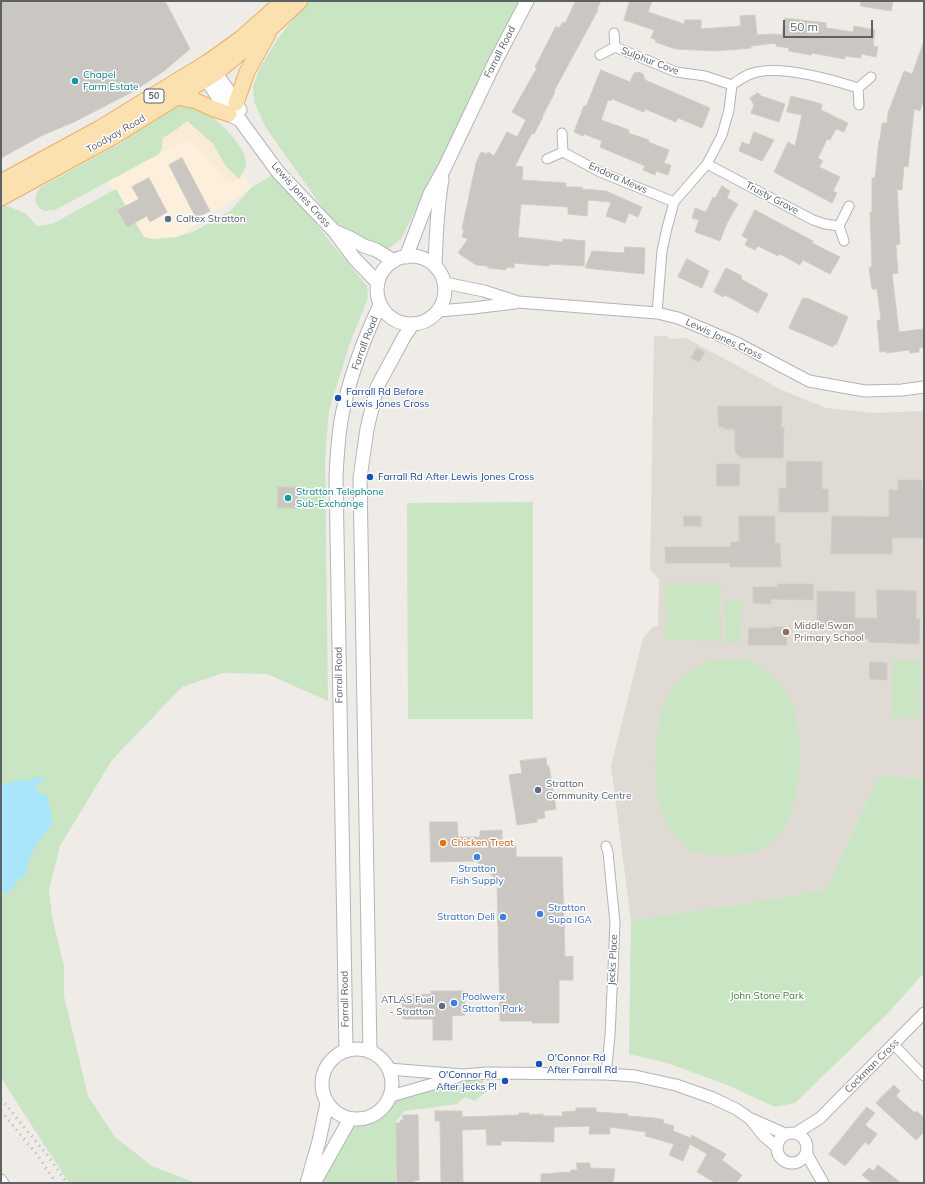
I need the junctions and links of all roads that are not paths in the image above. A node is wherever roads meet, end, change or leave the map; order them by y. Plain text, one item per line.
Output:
1 (283, 1) edge
2 (300, 1) edge
3 (527, 1) edge
4 (272, 26) junction
5 (614, 33) dead end
6 (615, 47) junction
7 (600, 55) dead end
8 (207, 71) junction
9 (871, 77) dead end
10 (732, 85) junction
11 (858, 88) junction
12 (177, 97) junction
13 (859, 106) dead end
14 (235, 112) junction
15 (562, 133) dead end
16 (563, 152) junction
17 (547, 159) dead end
18 (707, 164) junction
19 (444, 169) junction
20 (1, 182) edge
21 (1, 198) edge
22 (674, 202) junction
23 (849, 206) dead end
24 (838, 226) junction
25 (334, 232) junction
26 (844, 241) dead end
27 (400, 259) junction
28 (435, 266) junction
29 (378, 283) junction
30 (445, 283) junction
31 (518, 302) junction
32 (380, 305) junction
33 (439, 311) junction
34 (657, 313) junction
35 (412, 325) junction
36 (924, 387) edge
37 (606, 846) dead end
38 (924, 1013) edge
39 (893, 1044) junction
40 (346, 1051) junction
41 (370, 1052) junction
42 (389, 1069) junction
43 (606, 1074) junction
44 (463, 1075) junction
45 (924, 1076) edge
46 (391, 1096) junction
47 (327, 1103) junction
48 (749, 1118) junction
49 (820, 1118) junction
50 (350, 1119) junction
51 (790, 1134) junction
52 (777, 1147) junction
53 (807, 1149) junction
54 (797, 1162) junction
55 (1, 1179) edge
56 (822, 1181) edge
57 (4, 1183) edge
58 (307, 1183) edge
59 (314, 1183) edge

1 - 8 main road, Toodyay Road / 50
2 - 4 main road, Toodyay Road / 50
3 - 19 main road, Farrall Road
4 - 8 main road, Toodyay Road / 50
4 - 14 main road
5 - 6 street, Sulphur Cove
6 - 7 street, Sulphur Cove
6 - 10 street, Sulphur Cove
8 - 12 main road, Toodyay Road / 50
8 - 14 main road, Lewis Jones Cross
8 - 20 main road, Toodyay Road / 50
9 - 11 street
10 - 11 street
10 - 18 street
11 - 13 street
12 - 14 main road
12 - 21 main road, Toodyay Road / 50
14 - 25 main road, Lewis Jones Cross
15 - 16 street
16 - 17 street
16 - 22 street, Endora Mews
18 - 22 street
18 - 24 street, Trusty Grove
19 - 27 main road, Farrall Road
19 - 28 main road, Farrall Road
22 - 34 street
23 - 24 street
24 - 26 street
25 - 27 main road, Lewis Jones Cross
25 - 29 main road, Lewis Jones Cross
27 - 28 main road
27 - 29 main road, Farrall Road
28 - 30 main road
29 - 32 main road, Farrall Road
30 - 31 street, Lewis Jones Cross
30 - 33 main road
31 - 33 street, Lewis Jones Cross
31 - 34 street, Lewis Jones Cross
32 - 35 main road, Farrall Road
32 - 40 main road, Farrall Road
33 - 35 main road
34 - 36 street, Lewis Jones Cross
35 - 41 main road
37 - 43 street, Jecks Place
38 - 39 street, Cockman Cross
39 - 45 street
39 - 49 street, Cockman Cross
40 - 41 main road
40 - 47 main road
41 - 42 main road
42 - 44 street
42 - 46 main road
43 - 44 street
43 - 48 street
44 - 46 street
46 - 50 main road
47 - 50 main road
47 - 58 main road
48 - 51 street
48 - 52 street
49 - 51 street, Cockman Cross
49 - 53 street, Cockman Cross
50 - 59 main road
51 - 52 street
51 - 53 street
52 - 54 street
53 - 54 street
53 - 56 street
54 - 56 street
55 - 57 street

